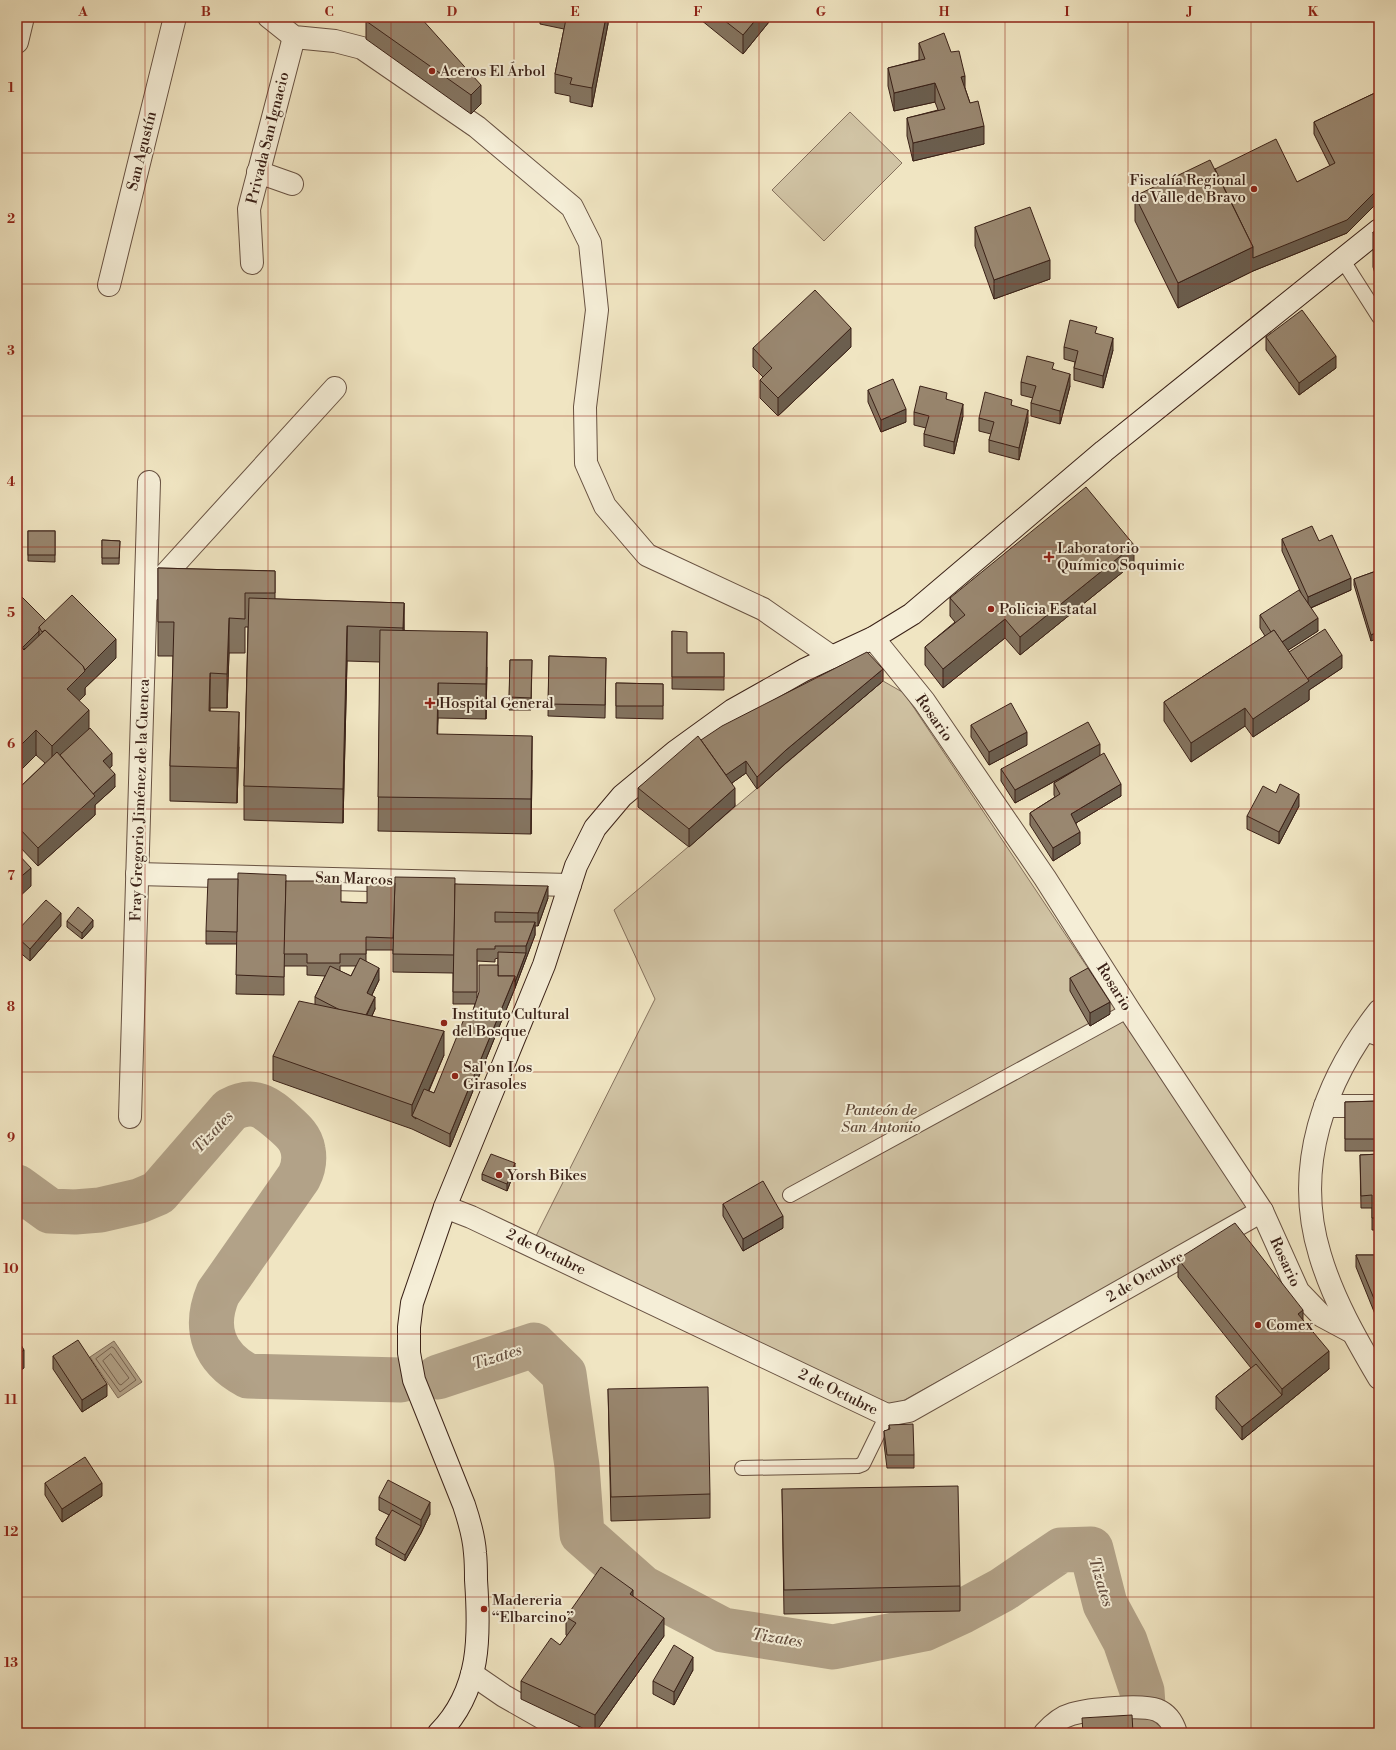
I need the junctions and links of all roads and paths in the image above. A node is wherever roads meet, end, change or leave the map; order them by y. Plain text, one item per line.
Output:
1 (23, 17) edge
2 (175, 17) edge
3 (269, 17) edge
4 (294, 37) junction
5 (17, 42) edge
6 (258, 172) junction
7 (292, 184) dead end
8 (1379, 230) edge
9 (1342, 260) junction
10 (252, 263) dead end
11 (109, 285) dead end
12 (1379, 317) edge
13 (335, 388) dead end
14 (149, 482) dead end
15 (146, 596) junction
16 (873, 638) junction
17 (832, 657) junction
18 (138, 874) junction
19 (570, 885) junction
20 (1129, 1010) junction
21 (1379, 1011) edge
22 (1370, 1036) edge
23 (1325, 1106) junction
24 (1379, 1106) edge
25 (130, 1117) dead end
26 (790, 1195) dead end
27 (445, 1207) junction
28 (1262, 1211) junction
29 (1352, 1332) junction
30 (1379, 1378) edge
31 (887, 1415) junction
32 (742, 1468) dead end
33 (472, 1674) junction
34 (439, 1733) edge
35 (569, 1733) edge
36 (1045, 1733) edge
37 (1176, 1733) edge

1 - 5 street
2 - 11 street, San Agustín
3 - 4 street
4 - 6 street, Privada San Ignacio
4 - 17 street
6 - 7 street
6 - 10 street, Privada San Ignacio
8 - 9 street
9 - 12 lane
9 - 16 street
13 - 15 street
14 - 15 street, Fray Gregorio Jiménez de la Cuenca
15 - 18 street, Fray Gregorio Jiménez de la Cuenca
16 - 17 street
16 - 20 street, Rosario
17 - 19 street
18 - 19 street, San Marcos
18 - 25 street, Fray Gregorio Jiménez de la Cuenca
19 - 27 street
20 - 26 lane
20 - 28 street, Rosario
21 - 22 street
22 - 23 street
23 - 24 street
23 - 29 street
27 - 31 street, 2 de Octubre
27 - 33 street
28 - 29 street, Rosario
28 - 31 street, 2 de Octubre
29 - 30 street
31 - 32 lane
33 - 34 street
33 - 35 street
36 - 37 street

